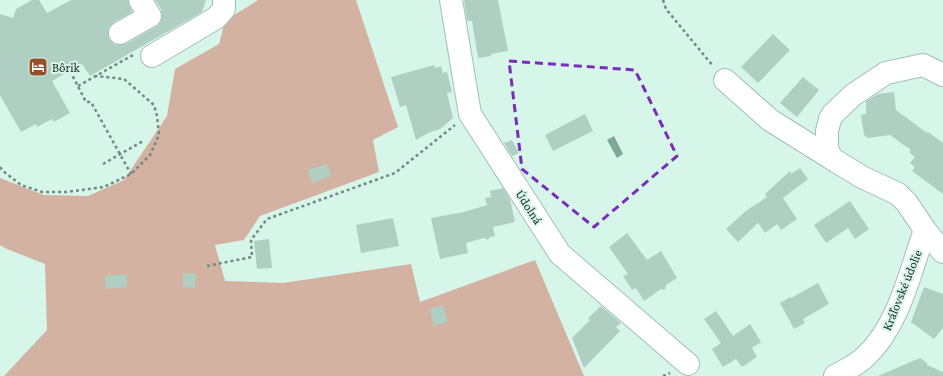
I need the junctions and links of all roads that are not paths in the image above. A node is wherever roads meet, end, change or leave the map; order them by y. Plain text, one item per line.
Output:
1 (140, 0) edge
2 (224, 0) edge
3 (451, 0) edge
4 (120, 33) dead end
5 (144, 55) road end
6 (943, 75) edge
7 (725, 80) road end
8 (834, 160) junction
9 (925, 230) junction
10 (943, 252) edge
11 (688, 364) dead end
12 (835, 376) edge

1 - 4 street
2 - 5 street
3 - 11 street, Údolná
6 - 8 street
7 - 8 street, Kráľovské údolie
8 - 9 street, Kráľovské údolie
9 - 10 street, Kráľovské údolie
9 - 12 street, Kráľovské údolie

